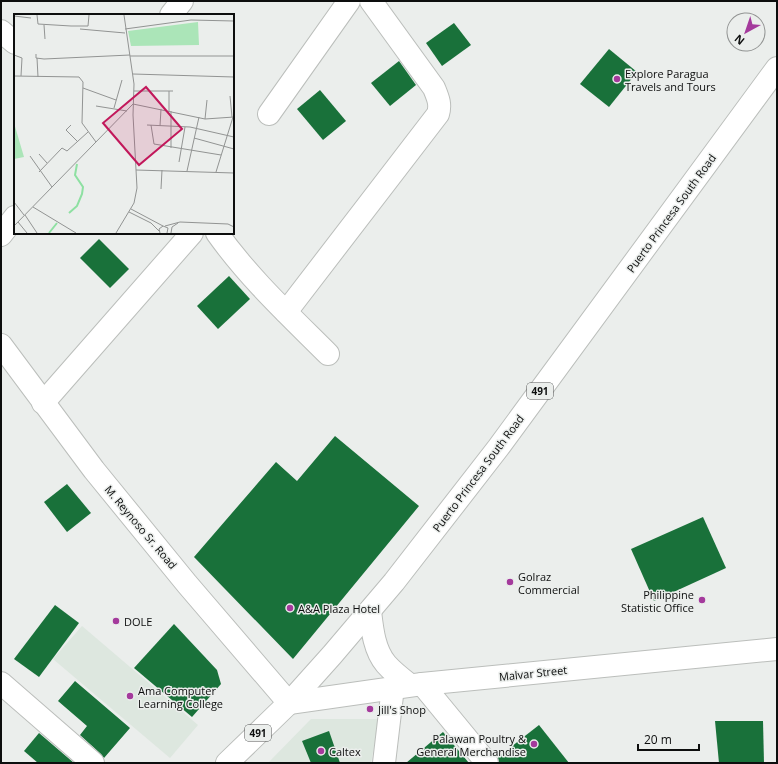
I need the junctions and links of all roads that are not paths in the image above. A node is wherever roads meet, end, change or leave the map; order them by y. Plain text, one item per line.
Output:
1 (182, 1) edge
2 (349, 1) edge
3 (371, 1) edge
4 (172, 14) edge
5 (1, 32) edge
6 (14, 43) edge
7 (777, 68) edge
8 (268, 114) dead end
9 (14, 218) edge
10 (191, 234) edge
11 (218, 234) edge
12 (1, 235) edge
13 (286, 312) junction
14 (1, 345) edge
15 (328, 354) dead end
16 (43, 403) junction
17 (370, 611) junction
18 (777, 649) edge
19 (1, 683) edge
20 (408, 686) junction
21 (289, 703) junction
22 (93, 763) edge
23 (228, 763) edge
24 (384, 763) edge
25 (487, 763) edge

1 - 4 street
2 - 8 street
3 - 13 street
5 - 6 street
7 - 17 street, Puerto Princesa South Road / 491
9 - 12 street
10 - 16 street
11 - 13 street
13 - 15 street
14 - 16 street, M. Reynoso Sr. Road
16 - 21 street, M. Reynoso Sr. Road
17 - 20 street
17 - 21 street, Puerto Princesa South Road / 491
18 - 20 street, Malvar Street
19 - 22 street
20 - 21 street, Malvar Street
20 - 24 street
20 - 25 street
21 - 23 street, Puerto Princesa South Road / 491

